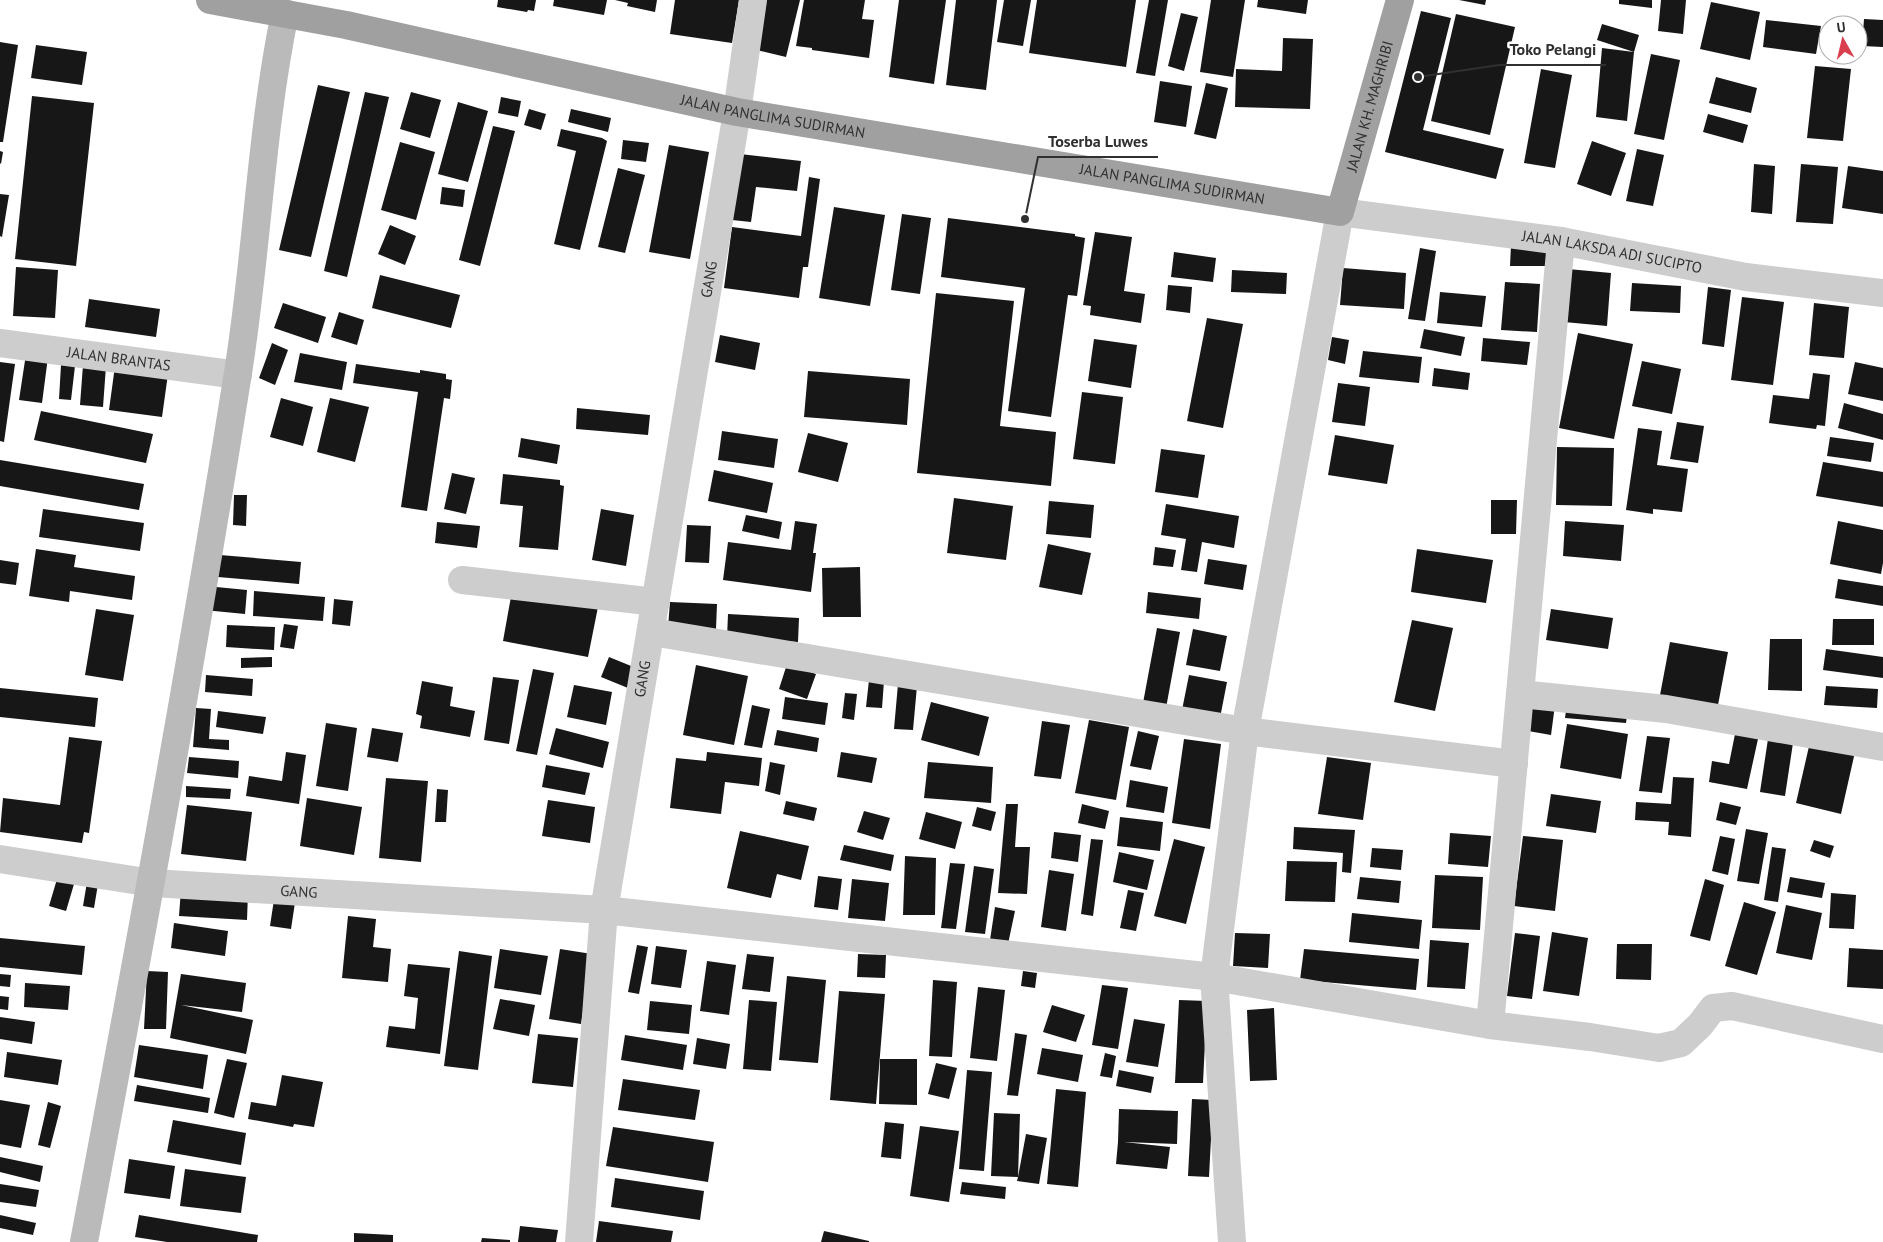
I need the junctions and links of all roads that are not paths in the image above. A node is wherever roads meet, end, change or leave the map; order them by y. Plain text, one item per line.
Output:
1 (210, 0) edge
2 (753, 0) edge
3 (1400, 0) edge
4 (285, 14) junction
5 (737, 112) junction
6 (1340, 212) junction
7 (1561, 241) junction
8 (1883, 293) edge
9 (0, 342) edge
10 (238, 375) junction
11 (462, 580) dead end
12 (656, 602) junction
13 (652, 632) junction
14 (1520, 694) junction
15 (1245, 731) junction
16 (1883, 746) edge
17 (1514, 764) junction
18 (0, 859) edge
19 (152, 883) junction
20 (604, 910) junction
21 (1214, 978) junction
22 (1490, 1026) junction
23 (1883, 1039) edge
24 (84, 1242) edge
25 (579, 1242) edge
26 (1232, 1242) edge

1 - 4 highway, JALAN PANGLIMA SUDIRMAN
2 - 5 street, GANG
3 - 6 highway, JALAN KH. MAGHRIBI
4 - 5 highway, JALAN PANGLIMA SUDIRMAN
4 - 10 main road
5 - 6 highway, JALAN PANGLIMA SUDIRMAN
5 - 12 street, GANG
6 - 7 street, JALAN LAKSDA ADI SUCIPTO
6 - 15 street
7 - 8 street, JALAN LAKSDA ADI SUCIPTO
7 - 14 street
9 - 10 street, JALAN BRANTAS
10 - 19 main road
11 - 12 street
12 - 13 street, GANG
13 - 15 street
13 - 20 street, GANG
14 - 16 street
14 - 17 street
15 - 17 street
15 - 21 street
17 - 22 street
18 - 19 street, GANG
19 - 20 street, GANG
19 - 24 main road
20 - 21 street
20 - 25 street
21 - 22 street
21 - 26 street
22 - 23 street

